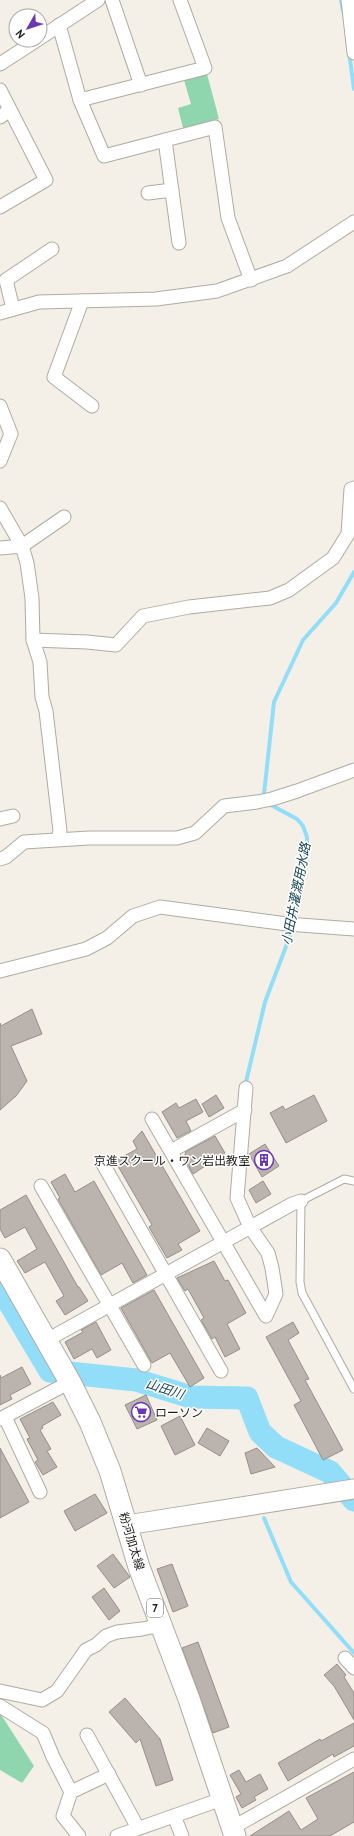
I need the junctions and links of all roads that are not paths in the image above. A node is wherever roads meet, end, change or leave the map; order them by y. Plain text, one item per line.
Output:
1 (98, 0) edge
2 (112, 0) edge
3 (180, 0) edge
4 (348, 0) edge
5 (59, 26) junction
6 (48, 33) edge
7 (25, 48) edge
8 (354, 53) edge
9 (0, 64) edge
10 (141, 85) junction
11 (0, 90) edge
12 (80, 100) junction
13 (5, 113) edge
14 (165, 140) junction
15 (172, 190) junction
16 (148, 193) dead end
17 (0, 207) edge
18 (354, 222) edge
19 (179, 243) dead end
20 (52, 249) dead end
21 (251, 280) junction
22 (82, 301) junction
23 (13, 309) junction
24 (0, 313) edge
25 (0, 406) edge
26 (92, 406) dead end
27 (0, 461) edge
28 (354, 488) edge
29 (0, 508) edge
30 (64, 517) dead end
31 (351, 535) edge
32 (22, 546) junction
33 (0, 548) edge
34 (33, 640) junction
35 (354, 770) edge
36 (13, 816) dead end
37 (0, 819) edge
38 (58, 839) junction
39 (0, 859) edge
40 (354, 929) edge
41 (0, 971) edge
42 (246, 1088) dead end
43 (245, 1110) junction
44 (152, 1119) dead end
45 (171, 1151) junction
46 (103, 1164) dead end
47 (354, 1181) edge
48 (41, 1186) dead end
49 (301, 1201) junction
50 (250, 1227) junction
51 (224, 1242) junction
52 (0, 1259) edge
53 (166, 1274) junction
54 (110, 1306) junction
55 (47, 1340) junction
56 (144, 1365) dead end
57 (221, 1371) dead end
58 (67, 1376) junction
59 (354, 1389) edge
60 (2, 1418) edge
61 (354, 1489) edge
62 (40, 1492) dead end
63 (127, 1525) junction
64 (161, 1625) junction
65 (345, 1658) dead end
66 (354, 1668) edge
67 (0, 1691) edge
68 (0, 1706) edge
69 (87, 1735) dead end
70 (354, 1759) edge
71 (109, 1774) junction
72 (71, 1792) junction
73 (222, 1799) junction
74 (174, 1816) junction
75 (138, 1828) junction
76 (234, 1832) edge
77 (79, 1836) edge
78 (117, 1836) edge
79 (182, 1836) edge

1 - 5 street
2 - 10 street
3 - 10 street
4 - 8 street
5 - 6 street
5 - 12 street
7 - 9 street
10 - 12 street
11 - 13 street
12 - 14 street
13 - 17 street
14 - 15 street
14 - 21 street
15 - 16 street
15 - 19 street
18 - 21 street
20 - 23 street
21 - 22 street
22 - 23 street
22 - 26 street
23 - 24 street
25 - 27 street
28 - 31 street
29 - 32 street
30 - 32 street
31 - 34 street
32 - 33 street
32 - 34 street
34 - 38 street
35 - 38 street
36 - 37 street
38 - 39 street
40 - 41 street
42 - 43 street
43 - 45 street
43 - 50 street
44 - 45 street
45 - 51 street
46 - 53 street
47 - 49 lane
48 - 54 street
49 - 50 street
49 - 59 lane
50 - 51 street
50 - 51 street
51 - 53 street
52 - 55 main road, 粉河加太線 / 7
53 - 54 street
53 - 57 street
54 - 55 street
54 - 56 street
55 - 58 main road, 粉河加太線 / 7
58 - 60 street
58 - 63 main road, 粉河加太線 / 7
60 - 62 street
61 - 63 street
63 - 64 main road, 粉河加太線 / 7
64 - 67 street
64 - 73 main road, 粉河加太線 / 7
65 - 66 street
68 - 72 street
69 - 71 street
70 - 76 street
71 - 72 street
71 - 75 street
72 - 77 street
73 - 74 street
73 - 76 main road, 粉河加太線 / 7
74 - 75 street
74 - 79 street
75 - 78 street

